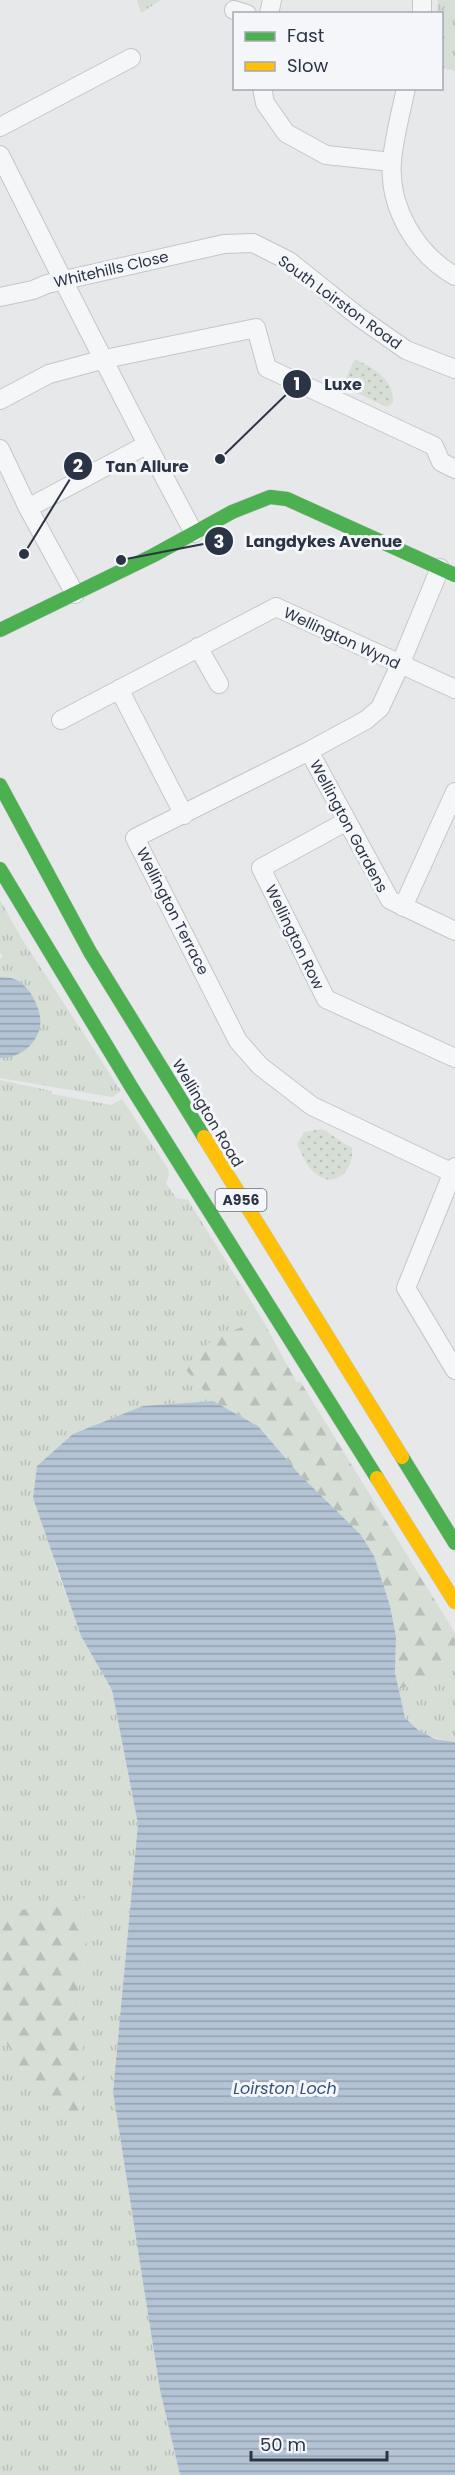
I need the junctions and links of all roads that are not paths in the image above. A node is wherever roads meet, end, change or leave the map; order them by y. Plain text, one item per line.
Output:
1 (131, 58) dead end
2 (262, 90) edge
3 (406, 90) edge
4 (0, 127) edge
5 (0, 155) edge
6 (392, 162) junction
7 (224, 244) joint
8 (455, 276) edge
9 (63, 280) junction
10 (0, 297) edge
11 (105, 359) junction
12 (455, 369) edge
13 (0, 400) edge
14 (146, 445) junction
15 (0, 449) edge
16 (455, 469) edge
17 (28, 508) junction
18 (194, 533) junction
19 (447, 571) edge
20 (75, 594) junction
21 (0, 630) edge
22 (198, 647) junction
23 (400, 665) junction
24 (219, 684) dead end
25 (119, 689) junction
26 (455, 689) edge
27 (61, 720) dead end
28 (309, 751) junction
29 (0, 785) edge
30 (455, 792) edge
31 (184, 815) junction
32 (347, 821) junction
33 (0, 869) edge
34 (403, 907) junction
35 (455, 931) edge
36 (455, 1058) edge
37 (454, 1172) edge
38 (455, 1370) edge
39 (455, 1543) edge
40 (455, 1602) edge

1 - 4 street
2 - 6 street
3 - 6 street
5 - 9 street
6 - 8 street
7 - 9 street, Whitehills Close
7 - 12 street, South Loirston Road
9 - 10 street, Whitehills Close
9 - 11 street
11 - 13 street
11 - 14 street
11 - 16 street
14 - 17 street
14 - 18 street
15 - 17 street
17 - 20 street
18 - 19 main road
18 - 20 main road
19 - 23 street, Wellington Terrace
20 - 21 main road
22 - 23 street, Wellington Wynd
22 - 24 street
22 - 25 street
23 - 26 street, Wellington Wynd
23 - 28 street, Wellington Terrace
25 - 27 street
25 - 31 street
28 - 31 street, Wellington Terrace
28 - 32 street, Wellington Gardens
29 - 39 main road, Wellington Road / A956
30 - 34 street
31 - 37 street, Wellington Terrace
32 - 34 street, Wellington Gardens
32 - 36 street, Wellington Row
33 - 40 main road, A956
34 - 35 street, Wellington Gardens
37 - 38 street

